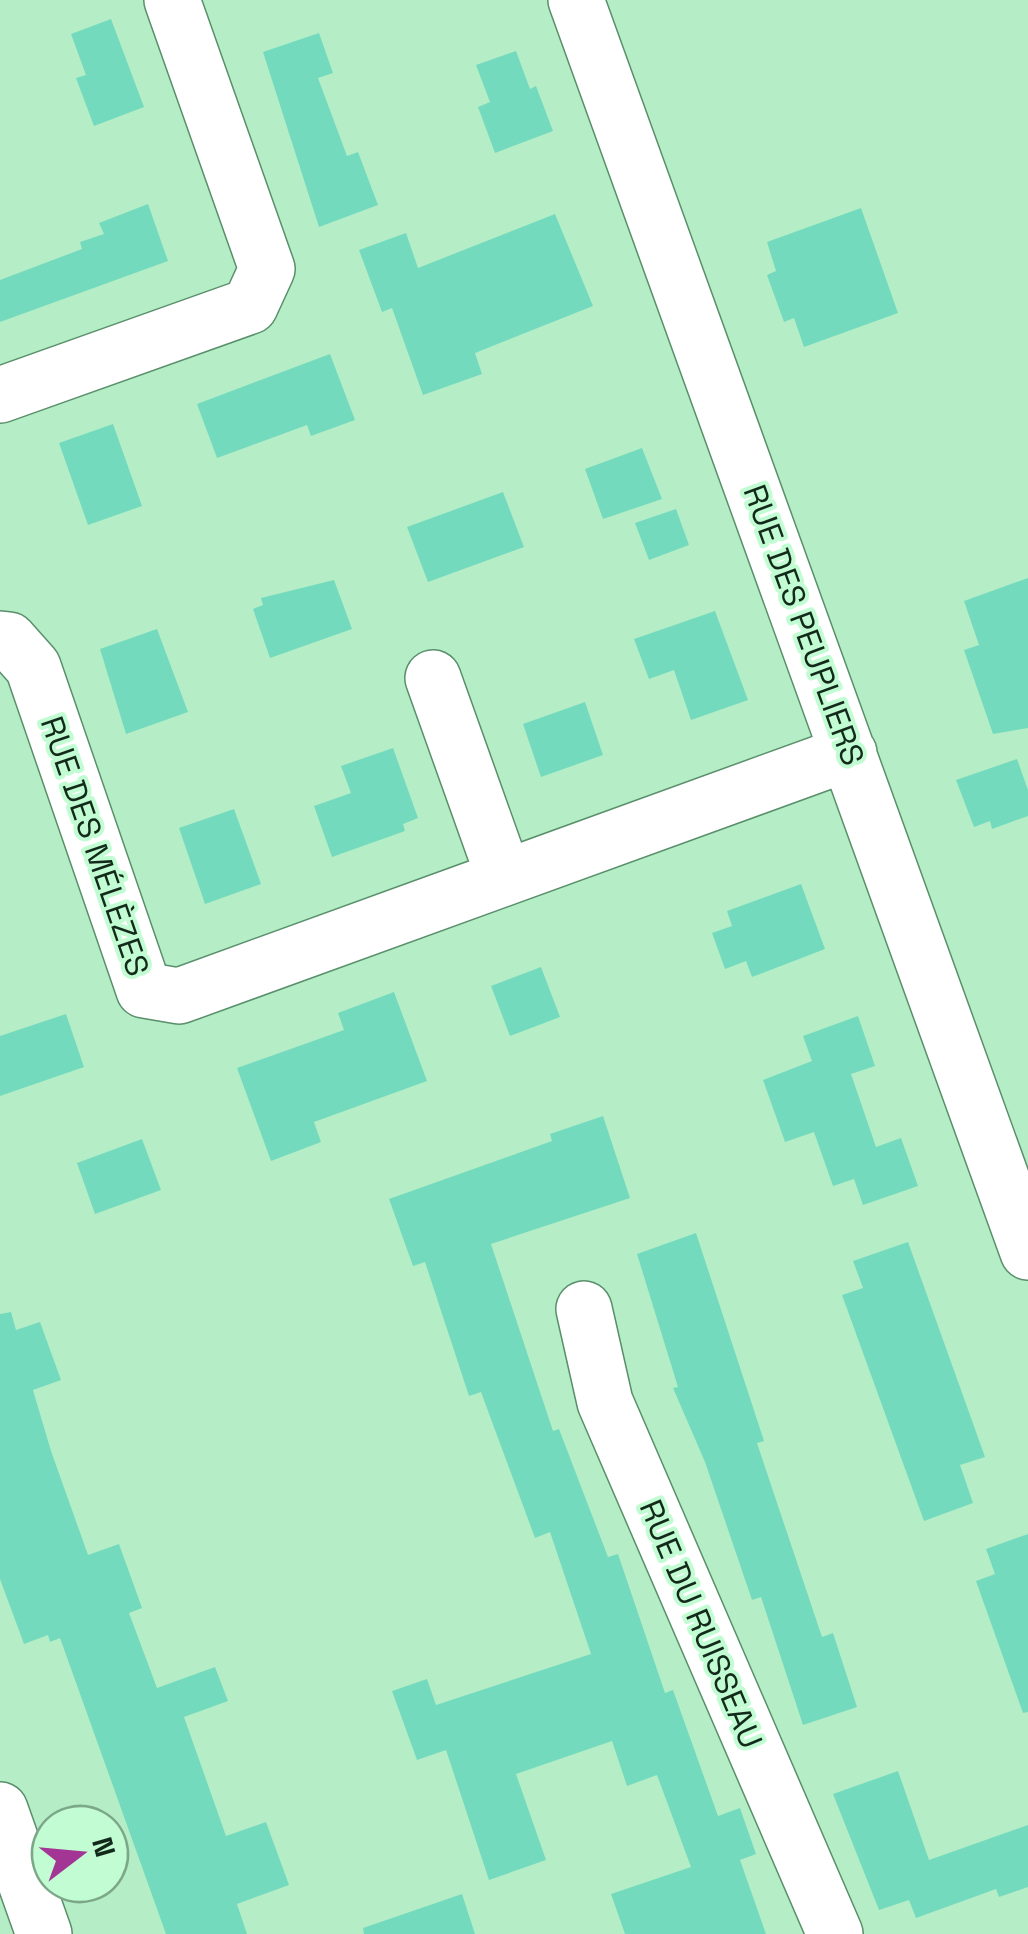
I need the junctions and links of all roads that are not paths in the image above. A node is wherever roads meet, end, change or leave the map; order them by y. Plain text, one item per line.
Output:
1 (172, 0) edge
2 (576, 0) edge
3 (0, 395) edge
4 (0, 639) edge
5 (433, 678) dead end
6 (849, 752) junction
7 (504, 877) junction
8 (1028, 1252) edge
9 (584, 1309) dead end
10 (0, 1810) edge
11 (44, 1934) edge
12 (835, 1934) edge

1 - 3 street
2 - 6 street, RUE DES PEUPLIERS
4 - 7 street, RUE DES MÉLÈZES
5 - 7 street
6 - 7 street, RUE DES MÉLÈZES
6 - 8 street, RUE DES PEUPLIERS
9 - 12 street, RUE DU RUISSEAU
10 - 11 street

